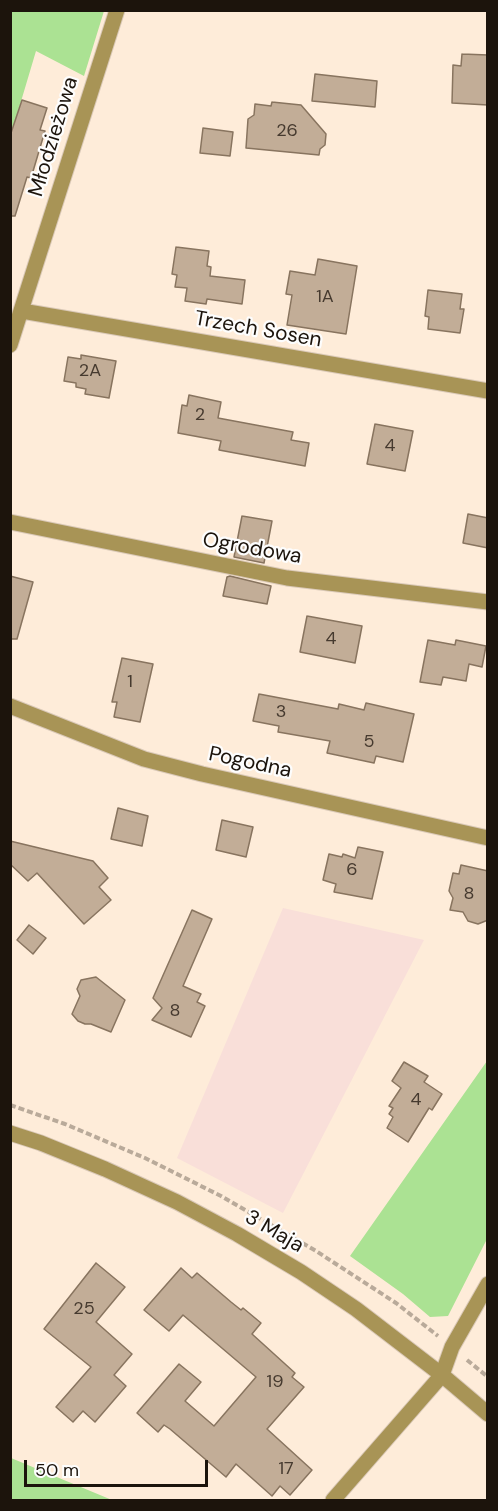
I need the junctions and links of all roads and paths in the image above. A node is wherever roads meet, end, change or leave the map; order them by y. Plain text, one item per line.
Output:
1 (117, 10) edge
2 (22, 311) junction
3 (10, 345) edge
4 (488, 391) edge
5 (10, 522) edge
6 (488, 602) edge
7 (10, 706) edge
8 (488, 838) edge
9 (10, 1133) edge
10 (488, 1284) edge
11 (442, 1376) junction
12 (488, 1414) edge
13 (333, 1500) edge

1 - 2 street, Młodzieżowa
2 - 3 street, Młodzieżowa
2 - 4 street, Trzech Sosen
5 - 6 street, Ogrodowa
7 - 8 street, Pogodna
9 - 11 street, 3 Maja
10 - 11 street
11 - 12 street, 3 Maja
11 - 13 street

